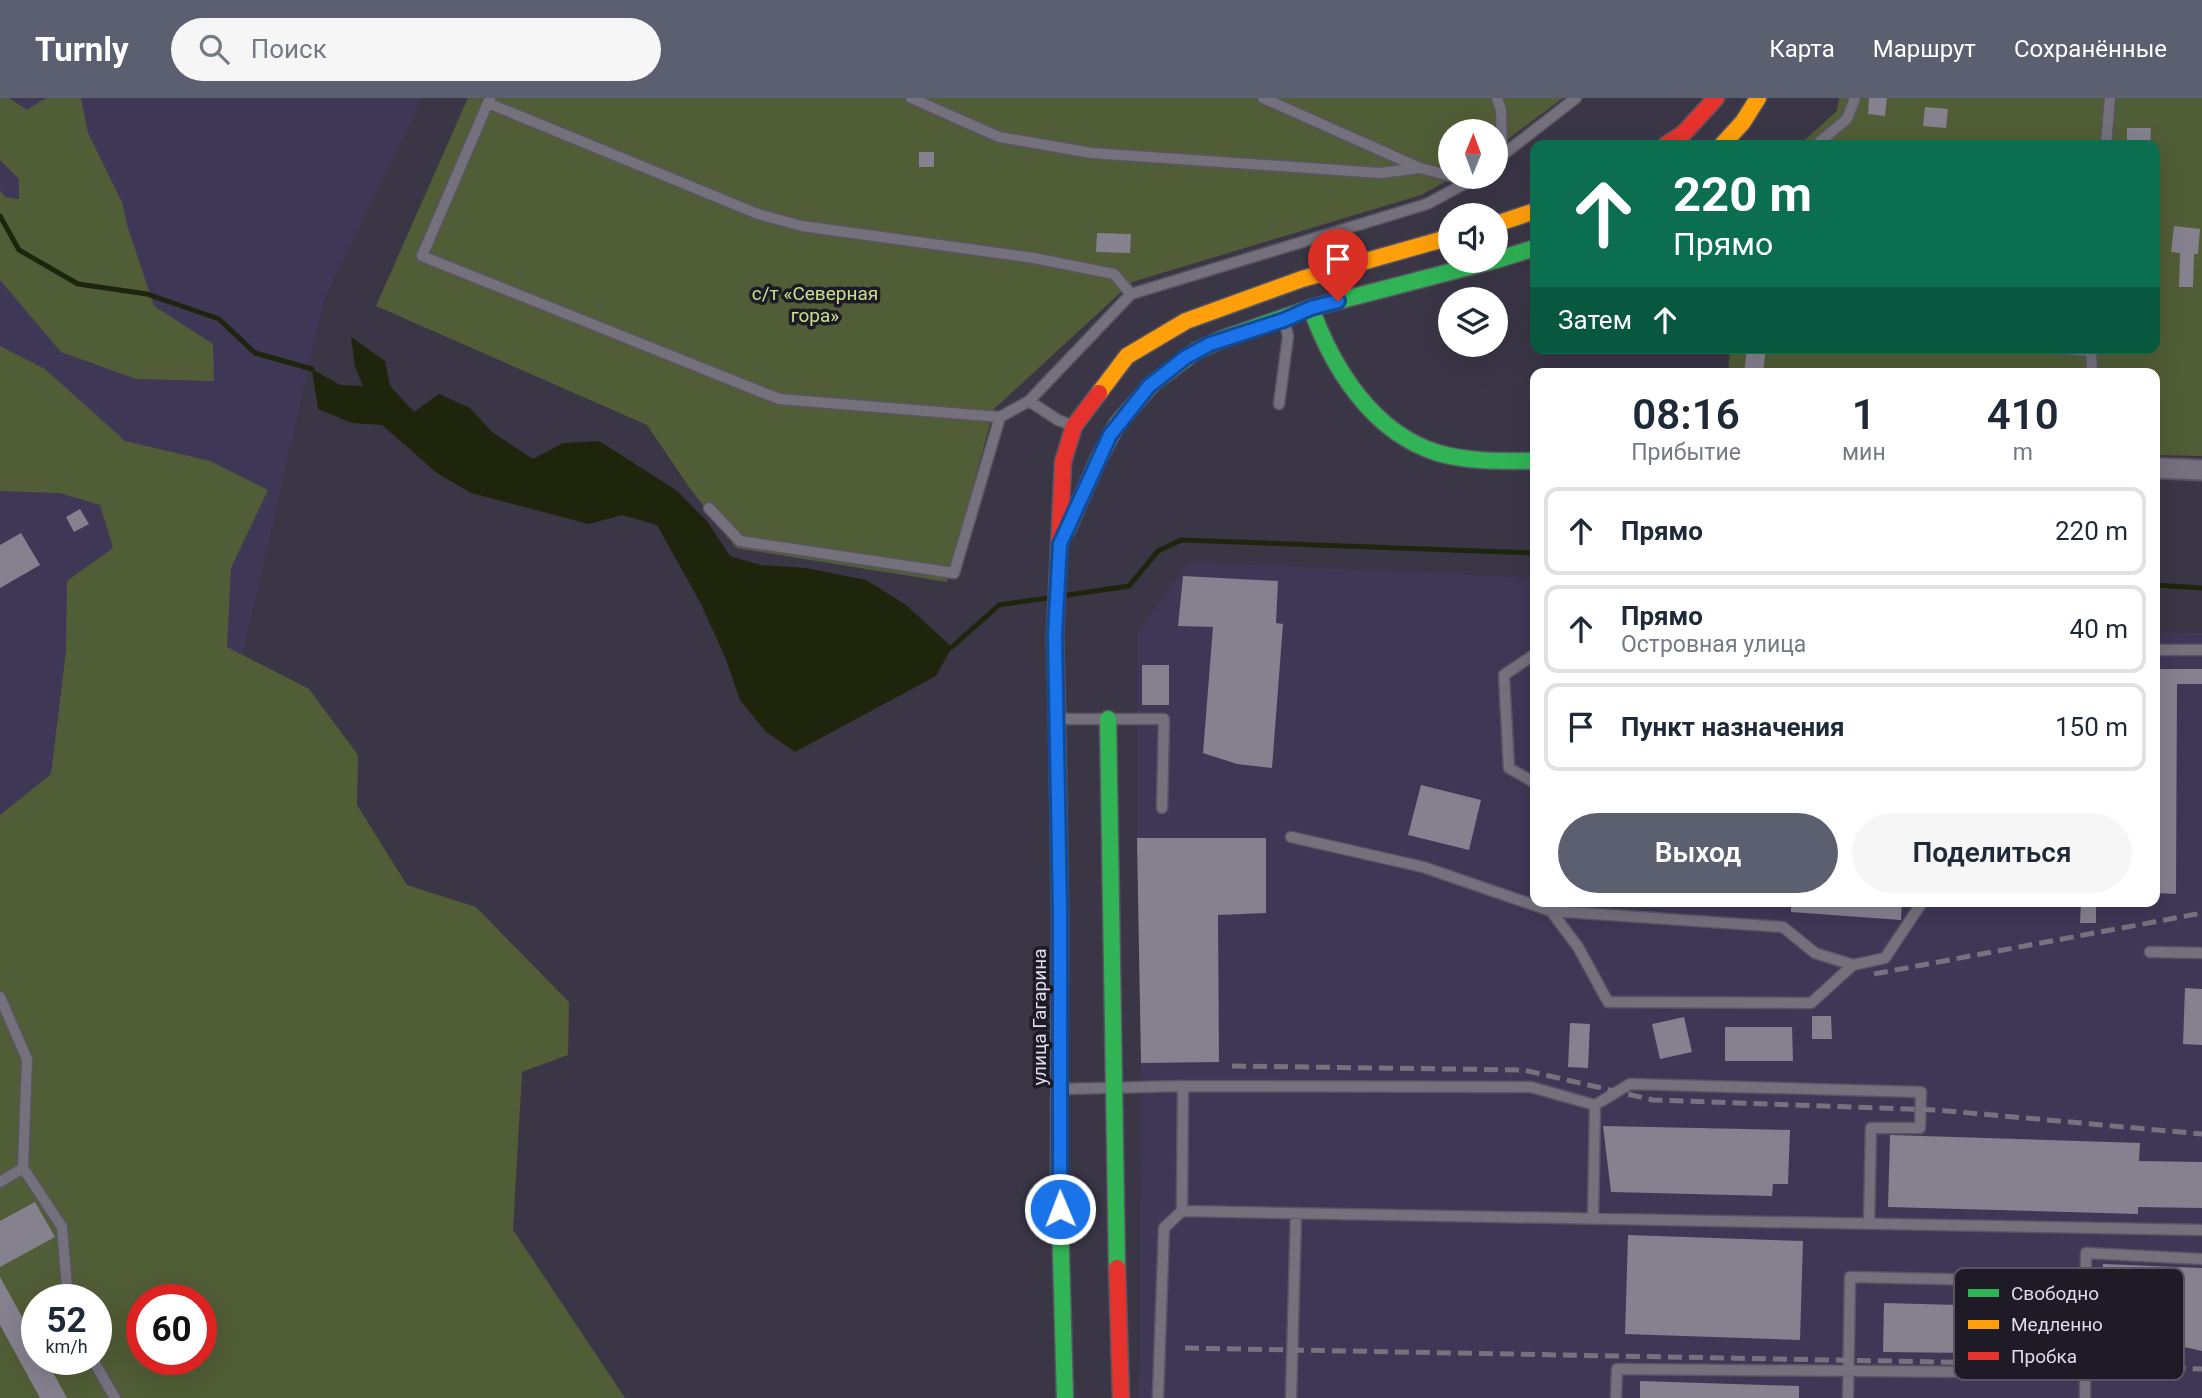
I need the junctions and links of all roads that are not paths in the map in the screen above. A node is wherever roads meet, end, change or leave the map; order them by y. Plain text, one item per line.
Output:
1 (911, 98) edge
2 (1263, 98) edge
3 (1497, 98) edge
4 (1576, 98) edge
5 (1716, 98) edge
6 (1758, 98) edge
7 (1855, 98) edge
8 (2110, 98) edge
9 (489, 100) edge
10 (1501, 119) edge
11 (1673, 140) edge
12 (1727, 140) edge
13 (1822, 140) edge
14 (2106, 140) edge
15 (1508, 151) edge
16 (1420, 168) junction
17 (1438, 172) edge
18 (1455, 189) edge
19 (1530, 213) edge
20 (1508, 220) edge
21 (1438, 241) edge
22 (1530, 249) edge
23 (1508, 256) edge
24 (1444, 273) edge
25 (1131, 294) junction
26 (1311, 308) junction
27 (1284, 320) junction
28 (1029, 401) junction
29 (1279, 404) dead end
30 (1000, 417) junction
31 (1074, 426) junction
32 (1530, 461) edge
33 (2160, 468) edge
34 (2202, 470) edge
35 (709, 508) dead end
36 (1060, 544) junction
37 (2160, 650) edge
38 (2202, 650) edge
39 (1530, 657) edge
40 (1056, 719) junction
41 (1108, 719) junction
42 (1530, 780) edge
43 (1162, 808) dead end
44 (1291, 837) dead end
45 (1530, 900) edge
46 (1552, 907) edge
47 (1562, 907) edge
48 (1919, 907) edge
49 (2150, 952) dead end
50 (2202, 953) edge
51 (1853, 965) junction
52 (0, 997) edge
53 (1183, 1086) junction
54 (1113, 1088) junction
55 (1059, 1089) junction
56 (1595, 1105) junction
57 (23, 1168) junction
58 (0, 1182) edge
59 (1182, 1211) junction
60 (1296, 1213) junction
61 (1593, 1218) junction
62 (1869, 1223) junction
63 (2202, 1230) edge
64 (2202, 1259) edge
65 (2086, 1268) edge
66 (1954, 1279) edge
67 (67, 1284) edge
68 (1848, 1371) junction
69 (1954, 1372) edge
70 (102, 1375) edge
71 (2085, 1380) edge
72 (1158, 1397) edge
73 (115, 1398) edge
74 (1065, 1398) edge
75 (1121, 1398) edge
76 (1291, 1398) edge
77 (1616, 1398) edge
78 (1848, 1398) edge
79 (2085, 1398) edge

1 - 16 lane
2 - 16 lane
3 - 10 lane
4 - 15 lane
5 - 11 main road
6 - 12 main road
7 - 13 lane
8 - 14 lane
9 - 25 lane
9 - 30 lane
16 - 17 lane
18 - 25 lane
19 - 20 main road
21 - 31 main road
22 - 23 main road
24 - 26 main road
25 - 28 lane
26 - 27 main road
26 - 32 main road
27 - 29 lane
27 - 36 main road
28 - 30 lane
28 - 31 lane
30 - 35 lane
31 - 36 main road, улица Гагарина
33 - 34 street
36 - 40 main road, улица Гагарина
37 - 38 lane
39 - 42 lane
40 - 41 lane
40 - 55 main road, улица Гагарина
41 - 43 lane
41 - 54 main road
44 - 45 lane
46 - 51 lane
47 - 51 lane
48 - 51 lane
49 - 50 lane
52 - 57 lane
53 - 54 lane
53 - 56 lane
53 - 59 lane
54 - 55 lane
54 - 75 main road
55 - 74 main road, улица Гагарина
56 - 61 lane
56 - 62 lane
57 - 58 lane
57 - 67 lane
59 - 60 lane
59 - 72 lane
60 - 61 lane
60 - 76 lane
61 - 62 lane
62 - 63 lane
64 - 65 lane
66 - 68 lane
68 - 69 lane
68 - 77 lane
68 - 78 lane
70 - 73 lane
71 - 79 lane

